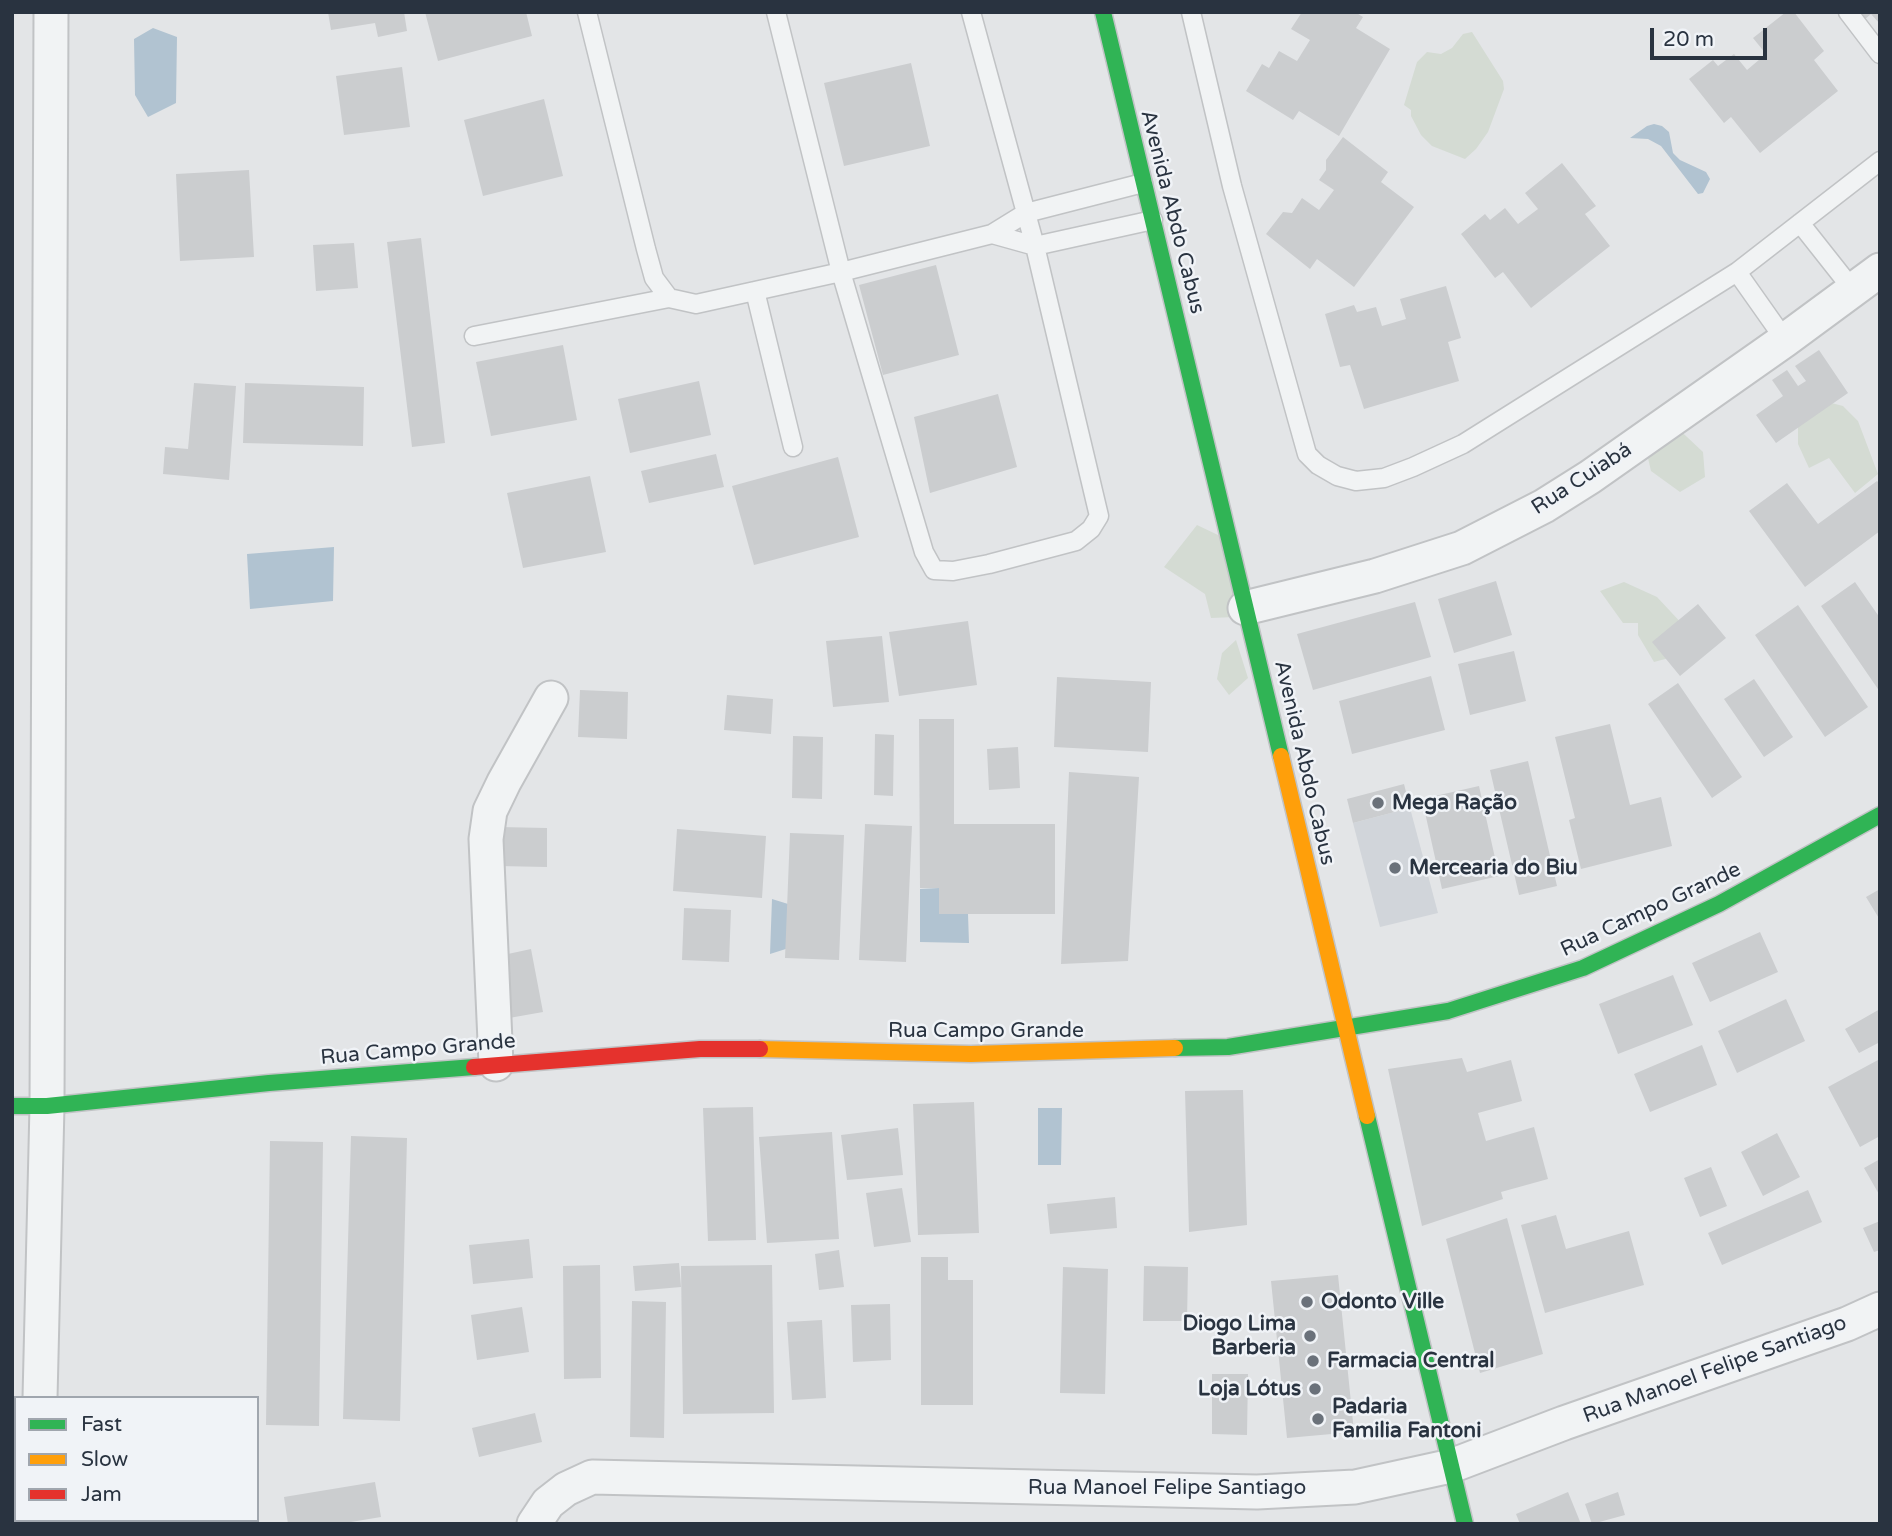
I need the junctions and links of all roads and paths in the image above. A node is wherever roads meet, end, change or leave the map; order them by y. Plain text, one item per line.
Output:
1 (51, 12) edge
2 (587, 12) edge
3 (776, 12) edge
4 (971, 12) edge
5 (1103, 12) edge
6 (1191, 12) edge
7 (1848, 12) edge
8 (1880, 54) edge
9 (1880, 161) edge
10 (1143, 183) junction
11 (1026, 213) junction
12 (1153, 220) junction
13 (1800, 223) junction
14 (992, 234) junction
15 (1035, 246) junction
16 (841, 272) junction
17 (1737, 272) junction
18 (1870, 286) edge
19 (755, 291) junction
20 (669, 298) junction
21 (474, 336) dead end
22 (1785, 340) junction
23 (793, 447) dead end
24 (1245, 608) junction
25 (551, 698) dead end
26 (1880, 815) edge
27 (1346, 1027) junction
28 (496, 1064) junction
29 (12, 1106) edge
30 (47, 1106) junction
31 (1880, 1309) edge
32 (40, 1396) edge
33 (1451, 1466) junction
34 (534, 1524) edge
35 (1465, 1524) edge

1 - 30 street
2 - 20 lane
3 - 16 lane
4 - 11 lane
5 - 10 street, Avenida Abdo Cabus
6 - 17 lane
7 - 8 lane
9 - 13 lane
10 - 11 lane
10 - 12 street, Avenida Abdo Cabus
11 - 14 lane
11 - 15 lane
12 - 15 lane
12 - 24 street, Avenida Abdo Cabus
13 - 17 lane
13 - 18 lane
14 - 15 lane
14 - 16 lane
15 - 16 lane
16 - 19 lane
17 - 22 lane
18 - 22 street, Rua Cuiabá
19 - 20 lane
19 - 23 lane
20 - 21 lane
22 - 24 street, Rua Cuiabá
24 - 27 street, Avenida Abdo Cabus
25 - 28 street
26 - 27 street, Rua Campo Grande
27 - 28 street, Rua Campo Grande
27 - 33 street, Avenida Abdo Cabus
28 - 30 street, Rua Campo Grande
29 - 30 street, Rua Campo Grande
30 - 32 street
31 - 33 street, Rua Manoel Felipe Santiago
33 - 34 street, Rua Manoel Felipe Santiago
33 - 35 street, Avenida Abdo Cabus

